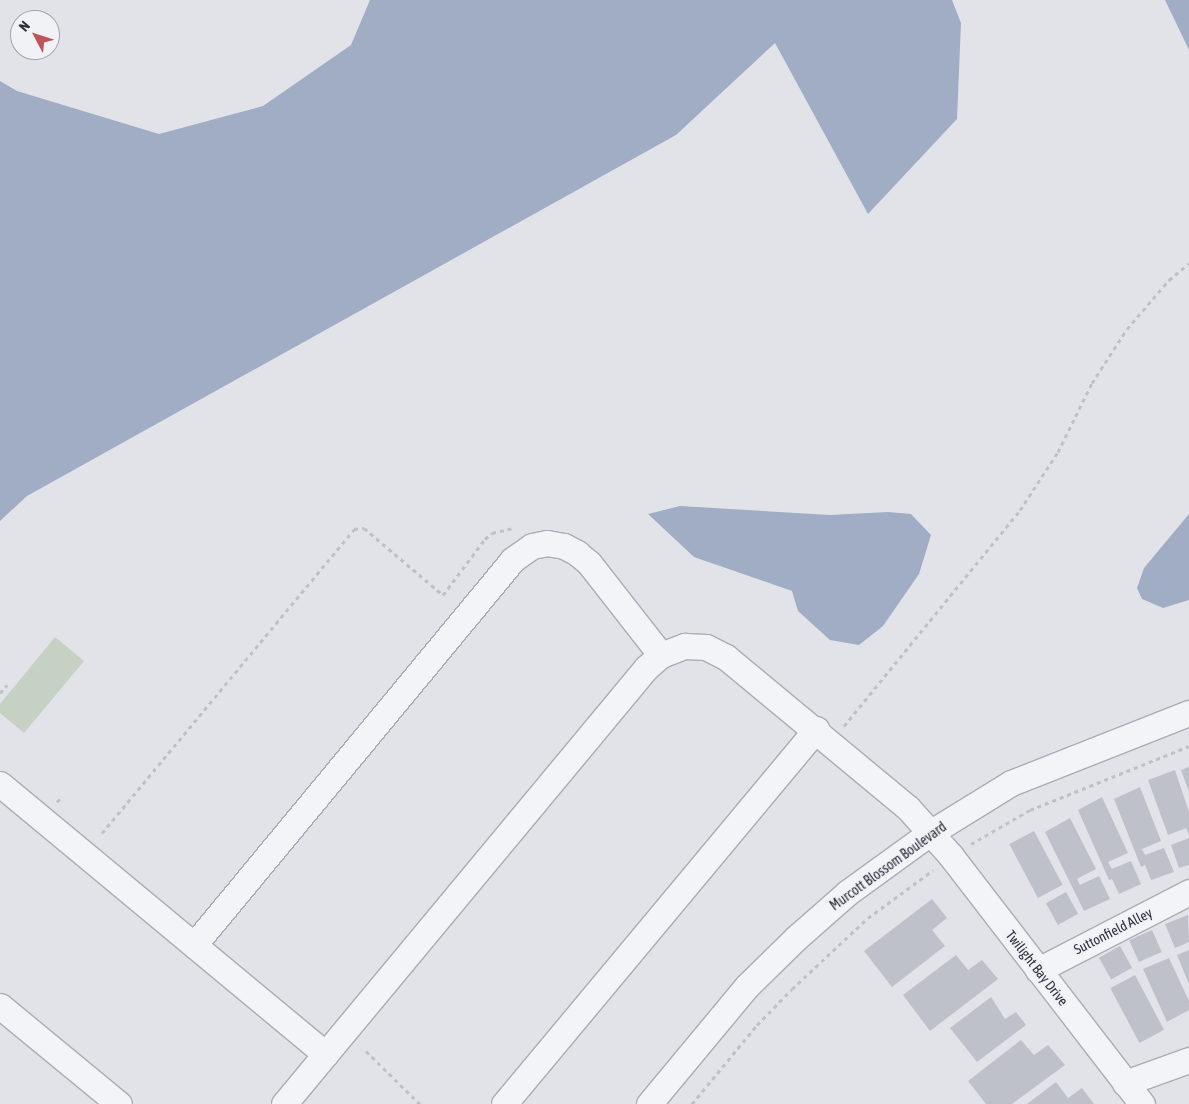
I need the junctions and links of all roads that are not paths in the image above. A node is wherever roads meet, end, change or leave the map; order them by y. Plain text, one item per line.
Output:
1 (662, 655) junction
2 (1189, 713) edge
3 (816, 729) junction
4 (0, 784) edge
5 (930, 833) junction
6 (1189, 892) edge
7 (194, 945) junction
8 (1038, 970) junction
9 (0, 1006) edge
10 (325, 1054) junction
11 (1189, 1060) edge
12 (1125, 1083) junction
13 (119, 1104) edge
14 (284, 1104) edge
15 (504, 1104) edge
16 (649, 1104) edge
17 (1142, 1104) edge

1 - 3 street, Twilight Bay Drive
1 - 7 street
1 - 10 street, Twilight Bay Drive
2 - 5 street, Murcott Blossom Boulevard
3 - 5 street, Twilight Bay Drive
3 - 15 street
4 - 7 street
5 - 8 street, Twilight Bay Drive
5 - 16 street, Murcott Blossom Boulevard
6 - 8 street, Suttonfield Alley
7 - 10 street
8 - 12 street, Twilight Bay Drive
9 - 13 street
10 - 14 street, Twilight Bay Drive
11 - 12 street
12 - 17 street, Twilight Bay Drive

